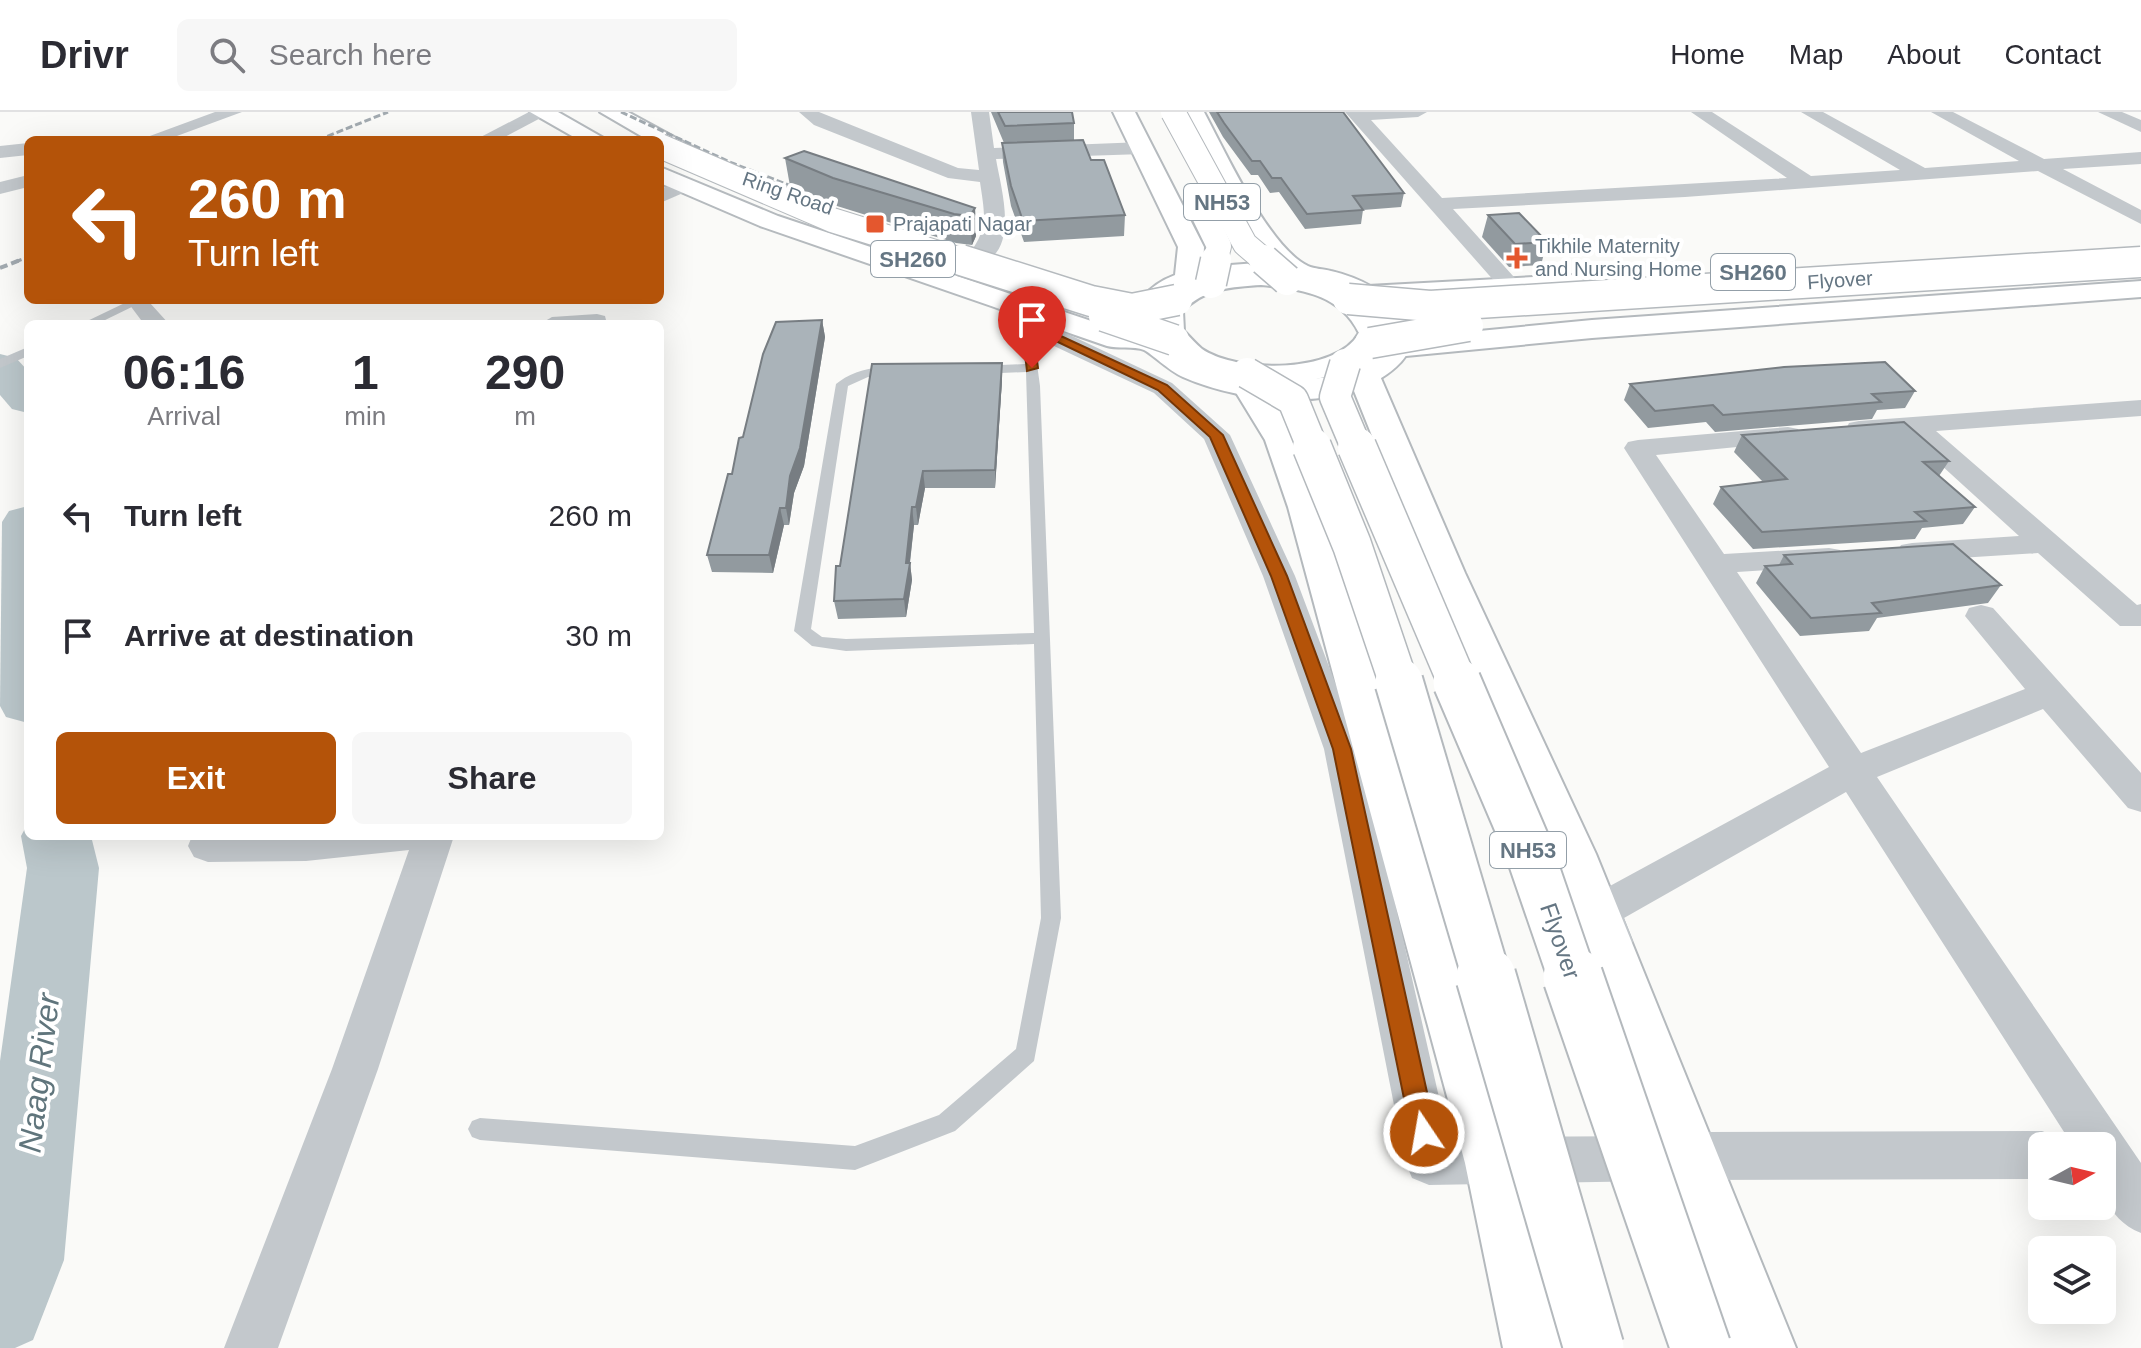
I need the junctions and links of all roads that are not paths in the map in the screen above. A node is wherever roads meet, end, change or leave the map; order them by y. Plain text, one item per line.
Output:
1 (203, 112) edge
2 (233, 112) edge
3 (542, 112) edge
4 (571, 112) edge
5 (593, 112) edge
6 (611, 112) edge
7 (808, 112) edge
8 (980, 112) edge
9 (1124, 112) edge
10 (1151, 112) edge
11 (1173, 112) edge
12 (1193, 112) edge
13 (1418, 112) edge
14 (1700, 112) edge
15 (1810, 112) edge
16 (1940, 112) edge
17 (2107, 112) edge
18 (1356, 114) edge
19 (2141, 127) edge
20 (175, 131) junction
21 (160, 136) edge
22 (494, 136) edge
23 (588, 136) edge
24 (616, 136) edge
25 (641, 136) edge
26 (660, 136) edge
27 (664, 138) edge
28 (664, 148) edge
29 (1143, 148) junction
30 (24, 149) edge
31 (0, 152) edge
32 (984, 154) junction
33 (2141, 158) edge
34 (664, 161) edge
35 (2044, 164) junction
36 (1920, 173) junction
37 (988, 177) junction
38 (24, 182) edge
39 (1807, 182) junction
40 (668, 185) edge
41 (0, 188) edge
42 (1436, 204) junction
43 (2141, 218) edge
44 (2141, 250) edge
45 (978, 257) junction
46 (2141, 262) edge
47 (1292, 276) junction
48 (2141, 277) edge
49 (1511, 286) junction
50 (2141, 289) edge
51 (1183, 290) junction
52 (994, 296) junction
53 (1357, 297) junction
54 (131, 304) edge
55 (140, 304) edge
56 (599, 315) edge
57 (96, 320) edge
58 (154, 320) edge
59 (573, 320) edge
60 (1025, 320) junction
61 (1118, 340) junction
62 (1163, 340) junction
63 (24, 353) edge
64 (1369, 358) junction
65 (0, 364) edge
66 (1032, 368) junction
67 (956, 370) edge
68 (911, 372) edge
69 (1248, 380) junction
70 (2141, 408) edge
71 (1913, 425) junction
72 (1282, 440) junction
73 (2045, 543) junction
74 (1888, 553) edge
75 (1856, 555) edge
76 (1715, 564) junction
77 (1446, 573) junction
78 (1326, 578) junction
79 (2141, 615) edge
80 (1981, 616) dead end
81 (1042, 638) junction
82 (2049, 693) junction
83 (1851, 772) junction
84 (2141, 798) edge
85 (210, 840) edge
86 (433, 840) edge
87 (308, 841) edge
88 (480, 1129) dead end
89 (2097, 1132) edge
90 (2028, 1155) edge
91 (1691, 1156) junction
92 (2116, 1161) edge
93 (1495, 1163) junction
94 (2141, 1208) edge
95 (251, 1348) edge
96 (1536, 1348) edge
97 (1594, 1348) edge
98 (1701, 1348) edge
99 (1763, 1348) edge

1 - 20 street
2 - 20 street
3 - 22 street
3 - 23 main road
4 - 24 main road
5 - 25 main road
6 - 26 main road, Ring Road / SH260
7 - 37 street
8 - 32 street
9 - 29 main road, NH53
10 - 51 main road, bridge
11 - 47 main road, NH53, bridge
12 - 47 main road, NH53
13 - 18 street
14 - 39 street
15 - 36 street
16 - 35 street
17 - 19 street
18 - 42 street
20 - 21 street
27 - 45 main road, Ring Road / SH260
28 - 51 main road, Ring Road / SH260, bridge
29 - 32 street
29 - 51 main road, NH53
30 - 31 street
32 - 37 street
33 - 35 street
34 - 62 main road, Ring Road / SH260, bridge
35 - 36 street
35 - 43 street
36 - 39 street
37 - 45 street
38 - 41 street
39 - 42 street
40 - 52 main road
42 - 49 street
44 - 49 main road, SH260
45 - 51 main road, Ring Road / SH260
46 - 53 main road, Flyover / SH260, bridge
47 - 51 main road, NH53
47 - 53 main road, NH53
48 - 64 main road, Flyover, bridge
49 - 53 main road, SH260
50 - 64 main road
51 - 62 main road, NH53
52 - 60 street
52 - 61 main road
53 - 64 main road, NH53
54 - 57 lane
55 - 58 street
56 - 59 street
60 - 66 lane
60 - 93 street
61 - 62 main road
61 - 72 main road
62 - 69 main road, NH53
63 - 65 lane
64 - 69 main road, NH53
64 - 77 main road, NH53
64 - 98 main road, Flyover / NH53, bridge
66 - 67 lane
66 - 81 lane
68 - 81 lane
69 - 72 main road
69 - 97 main road, NH53, bridge
70 - 71 street
71 - 73 street
71 - 76 street
72 - 78 main road
73 - 74 street
73 - 79 street
75 - 76 street
76 - 83 street
77 - 78 main road
77 - 91 main road, NH53
78 - 93 main road
80 - 82 street
81 - 88 lane
82 - 83 street
82 - 84 street
83 - 89 street
83 - 91 street
85 - 87 street
86 - 95 street
90 - 91 street
91 - 93 street
91 - 99 main road, NH53
92 - 94 street
93 - 96 main road

